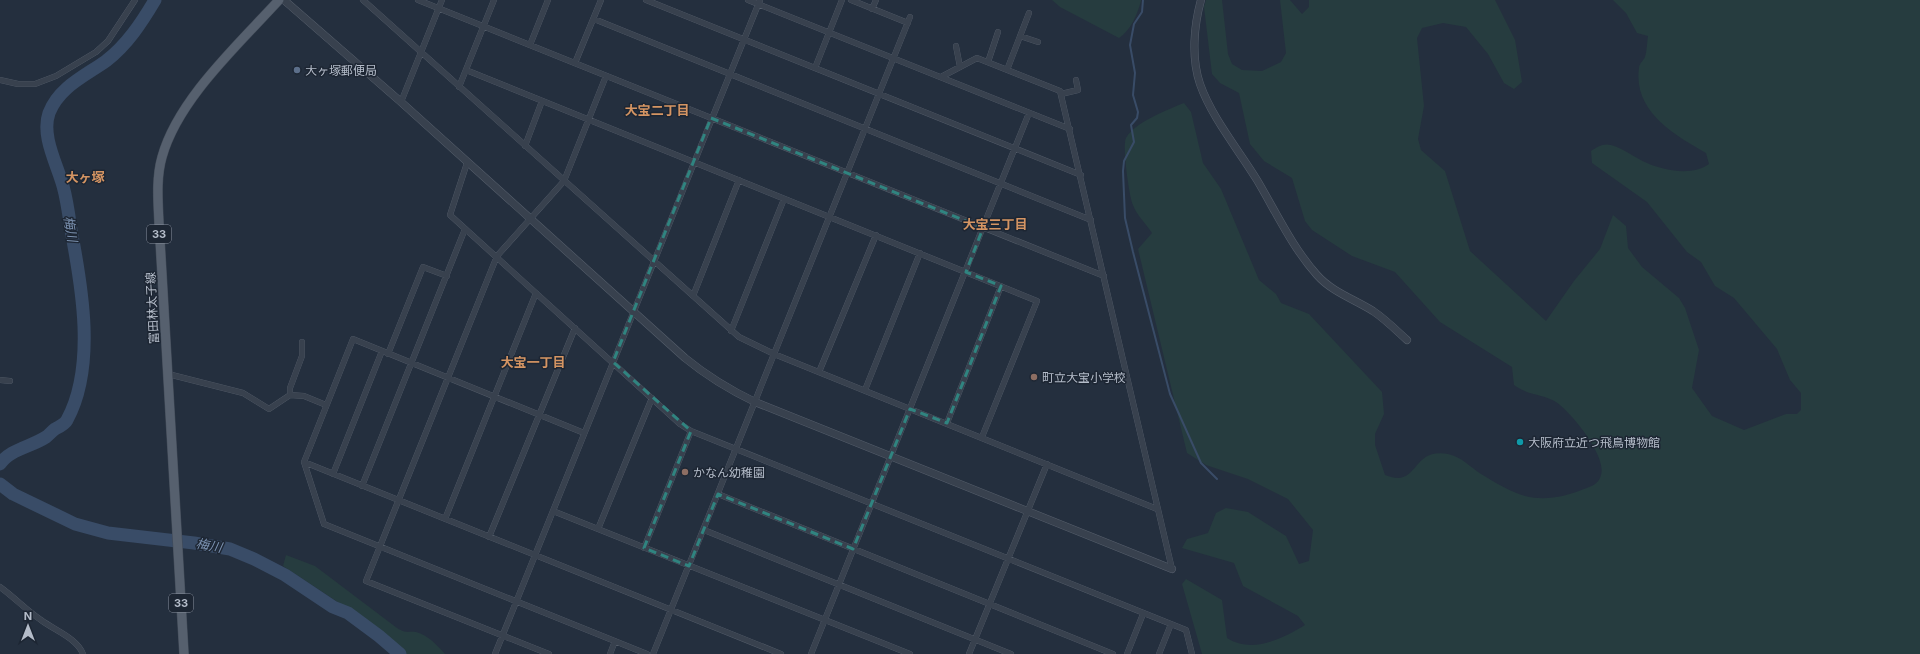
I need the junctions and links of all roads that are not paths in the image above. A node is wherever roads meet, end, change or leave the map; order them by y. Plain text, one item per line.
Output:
1 (135, 0) edge
2 (279, 0) edge
3 (284, 0) edge
4 (363, 0) edge
5 (418, 0) edge
6 (442, 0) edge
7 (494, 0) edge
8 (548, 0) edge
9 (601, 0) edge
10 (646, 0) edge
11 (748, 0) edge
12 (842, 0) edge
13 (851, 0) edge
14 (876, 0) edge
15 (1201, 0) edge
16 (759, 2) edge
17 (438, 8) junction
18 (872, 9) junction
19 (1029, 13) dead end
20 (910, 17) dead end
21 (594, 19) junction
22 (908, 23) junction
23 (483, 27) junction
24 (829, 32) junction
25 (998, 32) dead end
26 (1020, 36) junction
27 (744, 39) junction
28 (1038, 42) dead end
29 (530, 45) junction
30 (956, 46) dead end
31 (421, 52) junction
32 (894, 58) junction
33 (988, 62) junction
34 (575, 63) junction
35 (960, 67) junction
36 (815, 68) junction
37 (466, 70) junction
38 (1007, 70) junction
39 (729, 74) junction
40 (606, 76) junction
41 (941, 77) junction
42 (0, 80) edge
43 (1076, 80) dead end
44 (459, 87) junction
45 (880, 93) junction
46 (1061, 94) junction
47 (542, 101) junction
48 (401, 102) junction
49 (1029, 113) junction
50 (712, 118) junction
51 (588, 120) junction
52 (866, 129) junction
53 (1070, 129) junction
54 (525, 146) junction
55 (1015, 148) junction
56 (694, 162) junction
57 (467, 163) junction
58 (847, 173) junction
59 (1081, 174) junction
60 (564, 180) junction
61 (739, 180) junction
62 (1001, 183) junction
63 (784, 199) junction
64 (830, 217) junction
65 (529, 219) junction
66 (1091, 220) junction
67 (983, 228) junction
68 (465, 229) junction
69 (876, 235) junction
70 (920, 254) junction
71 (497, 256) junction
72 (654, 261) junction
73 (966, 272) junction
74 (447, 276) junction
75 (1104, 276) junction
76 (1001, 286) junction
77 (536, 293) junction
78 (693, 296) junction
79 (634, 312) junction
80 (574, 328) junction
81 (731, 331) junction
82 (1407, 340) dead end
83 (302, 342) dead end
84 (385, 352) junction
85 (774, 354) junction
86 (613, 362) junction
87 (412, 363) junction
88 (819, 372) junction
89 (168, 374) junction
90 (447, 377) junction
91 (0, 380) edge
92 (10, 381) dead end
93 (865, 390) junction
94 (290, 395) junction
95 (494, 396) junction
96 (652, 398) junction
97 (755, 402) junction
98 (326, 405) junction
99 (910, 409) junction
100 (539, 415) junction
101 (947, 423) junction
102 (691, 431) junction
103 (584, 433) junction
104 (982, 437) junction
105 (736, 449) junction
106 (891, 456) junction
107 (304, 462) junction
108 (1047, 464) junction
109 (333, 474) junction
110 (362, 486) junction
111 (718, 494) junction
112 (398, 500) junction
113 (872, 504) junction
114 (1157, 509) junction
115 (553, 511) junction
116 (1027, 512) junction
117 (445, 519) junction
118 (598, 529) junction
119 (704, 530) junction
120 (490, 537) junction
121 (379, 546) junction
122 (644, 548) junction
123 (853, 549) junction
124 (535, 556) junction
125 (1008, 559) junction
126 (689, 566) junction
127 (1172, 570) joint
128 (839, 584) junction
129 (0, 587) edge
130 (517, 601) junction
131 (989, 604) junction
132 (671, 610) junction
133 (1143, 614) junction
134 (824, 620) junction
135 (1171, 624) junction
136 (503, 636) junction
137 (975, 640) junction
138 (615, 641) junction
139 (83, 654) edge
140 (184, 654) edge
141 (495, 654) edge
142 (549, 654) edge
143 (610, 654) edge
144 (647, 654) edge
145 (653, 654) edge
146 (781, 654) edge
147 (811, 654) edge
148 (910, 654) edge
149 (969, 654) edge
150 (1011, 654) edge
151 (1114, 654) edge
152 (1127, 654) edge
153 (1159, 654) edge
154 (1192, 654) edge

1 - 42 street
2 - 89 main road, 富田林太子線 / 33
3 - 48 street
4 - 31 street
5 - 17 street
6 - 17 street
7 - 23 street
8 - 29 street
9 - 21 street
10 - 27 street
11 - 16 street
12 - 24 street
13 - 18 street
14 - 18 street
15 - 82 street
16 - 24 street
16 - 27 street
17 - 23 street
17 - 31 street
18 - 22 street
19 - 26 street
20 - 22 street
21 - 34 street
21 - 39 street
22 - 32 street
23 - 29 street
23 - 37 street
24 - 32 street
24 - 36 street
25 - 33 street
26 - 28 street
26 - 38 street
27 - 36 street
27 - 39 street
29 - 34 street
30 - 35 street
31 - 44 street
31 - 48 street
32 - 41 street
32 - 45 street
33 - 35 street
33 - 38 street
34 - 40 street
35 - 41 street
36 - 45 street
37 - 44 street
37 - 47 street
38 - 46 street
39 - 50 street
39 - 52 street
40 - 50 street
40 - 51 street
41 - 49 street
43 - 46 street
44 - 54 street
45 - 52 street
45 - 55 street
46 - 53 street
47 - 51 street
47 - 54 street
48 - 57 street
49 - 53 street
49 - 55 street
50 - 56 street
50 - 58 street
51 - 56 street
51 - 60 street
52 - 58 street
52 - 62 street
53 - 59 street
54 - 60 street
55 - 59 street
55 - 62 street
56 - 61 street
56 - 72 street
57 - 65 street
57 - 68 street
58 - 64 street
58 - 67 street
59 - 66 street
60 - 65 street
60 - 72 street
61 - 63 street
61 - 78 street
62 - 66 street
62 - 67 street
63 - 64 street
63 - 81 street
64 - 69 street
64 - 85 street
65 - 71 street
65 - 79 street
66 - 75 street
67 - 73 street
67 - 75 street
68 - 71 street
68 - 74 street
69 - 70 street
69 - 88 street
70 - 73 street
70 - 93 street
71 - 77 street
71 - 90 street
72 - 78 street
72 - 79 street
73 - 76 street
73 - 99 street
74 - 84 street
74 - 87 street
75 - 114 street
76 - 101 street
76 - 104 street
77 - 80 street
77 - 95 street
78 - 81 street
79 - 86 street
79 - 97 street
80 - 86 street
80 - 100 street
81 - 85 street
83 - 94 street
84 - 87 street
84 - 98 street
84 - 109 street
85 - 88 street
85 - 97 street
86 - 96 street
86 - 103 street
87 - 90 street
87 - 110 street
88 - 93 street
89 - 94 street
89 - 140 main road, 富田林太子線 / 33
90 - 95 street
90 - 112 street
91 - 92 street
93 - 99 street
94 - 98 street
95 - 100 street
95 - 117 street
96 - 102 street
96 - 118 street
97 - 105 street
97 - 106 street
98 - 107 street
99 - 101 street
99 - 106 street
100 - 103 street
100 - 120 street
101 - 104 street
102 - 105 street
102 - 122 street
103 - 115 street
104 - 108 street
105 - 111 street
105 - 113 street
106 - 113 street
106 - 116 street
107 - 109 street
107 - 121 street
108 - 114 street
108 - 116 street
109 - 110 street
110 - 112 street
111 - 119 street
111 - 123 street
112 - 117 street
112 - 121 street
113 - 123 street
113 - 125 street
114 - 127 street
115 - 118 street
115 - 124 street
116 - 125 street
116 - 127 street
117 - 120 street
118 - 122 street
119 - 126 street
119 - 128 street
120 - 124 street
121 - 130 street
121 - 136 street
122 - 126 street
123 - 128 street
123 - 131 street
124 - 130 street
124 - 132 street
125 - 131 street
125 - 133 street
126 - 132 street
126 - 134 street
128 - 134 street
128 - 137 street
129 - 139 street
130 - 136 street
130 - 138 street
131 - 137 street
131 - 151 street
132 - 145 street
132 - 146 street
133 - 135 street
133 - 152 street
134 - 147 street
134 - 148 street
135 - 153 street
135 - 154 street
136 - 141 street
136 - 142 street
137 - 149 street
137 - 150 street
138 - 143 street
138 - 144 street

